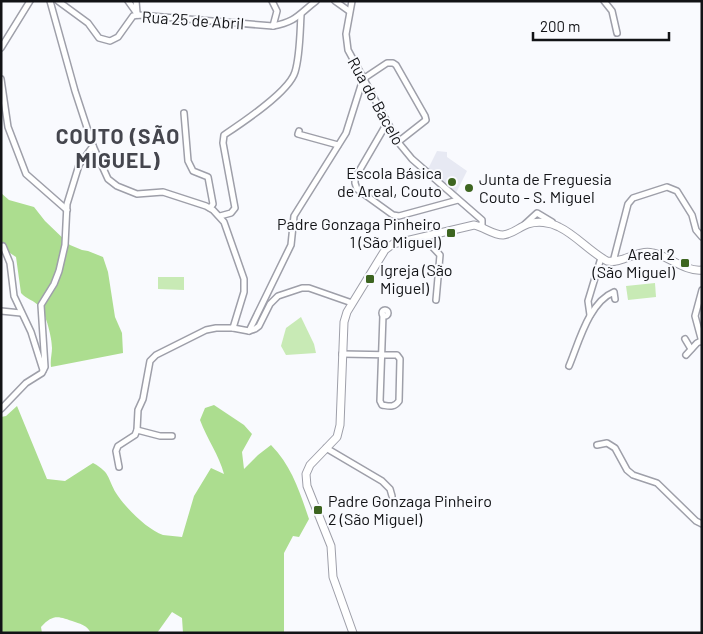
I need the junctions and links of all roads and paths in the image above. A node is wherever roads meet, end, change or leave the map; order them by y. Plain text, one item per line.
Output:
1 (30, 1) edge
2 (50, 1) edge
3 (58, 1) edge
4 (128, 1) edge
5 (136, 1) edge
6 (272, 1) edge
7 (316, 1) edge
8 (335, 1) edge
9 (352, 1) edge
10 (604, 1) edge
11 (349, 11) junction
12 (301, 14) junction
13 (138, 15) junction
14 (273, 26) junction
15 (617, 33) dead end
16 (1, 48) edge
17 (1, 79) edge
18 (363, 79) junction
19 (184, 113) dead end
20 (388, 123) junction
21 (299, 132) dead end
22 (398, 142) junction
23 (338, 145) junction
24 (93, 146) junction
25 (458, 200) junction
26 (210, 208) junction
27 (67, 210) junction
28 (473, 212) junction
29 (220, 216) junction
30 (474, 225) junction
31 (482, 226) junction
32 (423, 237) junction
33 (702, 237) edge
34 (3, 246) dead end
35 (601, 258) junction
36 (613, 262) junction
37 (702, 270) edge
38 (702, 290) edge
39 (615, 299) dead end
40 (436, 300) dead end
41 (352, 303) junction
42 (1, 311) edge
43 (21, 313) junction
44 (383, 315) dead end
45 (590, 316) junction
46 (232, 328) junction
47 (249, 331) junction
48 (685, 339) dead end
49 (701, 342) edge
50 (691, 349) junction
51 (342, 354) junction
52 (381, 355) junction
53 (686, 355) dead end
54 (569, 366) dead end
55 (43, 370) junction
56 (1, 409) edge
57 (137, 430) junction
58 (172, 436) dead end
59 (597, 445) dead end
60 (326, 448) junction
61 (119, 467) dead end
62 (392, 496) dead end
63 (702, 524) edge
64 (353, 633) edge

1 - 16 street
2 - 24 street
3 - 13 street, Rua 25 de Abril
4 - 13 street
5 - 13 street
6 - 14 street
7 - 12 street, Rua 25 de Abril
8 - 11 street
9 - 11 street, Rua do Bacelo
10 - 15 street
11 - 18 street, Rua do Bacelo
12 - 14 street, Rua 25 de Abril
12 - 29 street
13 - 14 street, Rua 25 de Abril
17 - 27 street
18 - 20 street, Rua do Bacelo
18 - 22 street
18 - 23 street
19 - 26 street
20 - 22 street, Rua do Bacelo
20 - 25 street
21 - 23 street
22 - 25 street, Rua do Bacelo
23 - 47 street
24 - 26 street
24 - 27 street
25 - 28 street, Rua do Bacelo
26 - 29 street
27 - 55 street
28 - 30 street
28 - 31 street, Rua do Bacelo
29 - 46 street
30 - 31 main road
30 - 32 main road
31 - 35 main road
32 - 40 street
32 - 41 main road
33 - 36 street
34 - 43 street
35 - 36 main road
35 - 45 street
36 - 37 main road
38 - 49 street
39 - 45 street
41 - 47 street
41 - 51 main road
42 - 43 street
43 - 55 street
44 - 52 street
45 - 54 street
46 - 47 street
46 - 57 street
48 - 50 street
49 - 50 street
50 - 53 street
51 - 52 street
51 - 60 main road
52 - 52 street
55 - 56 street
57 - 58 street
57 - 61 street
59 - 63 street
60 - 62 street
60 - 64 main road

